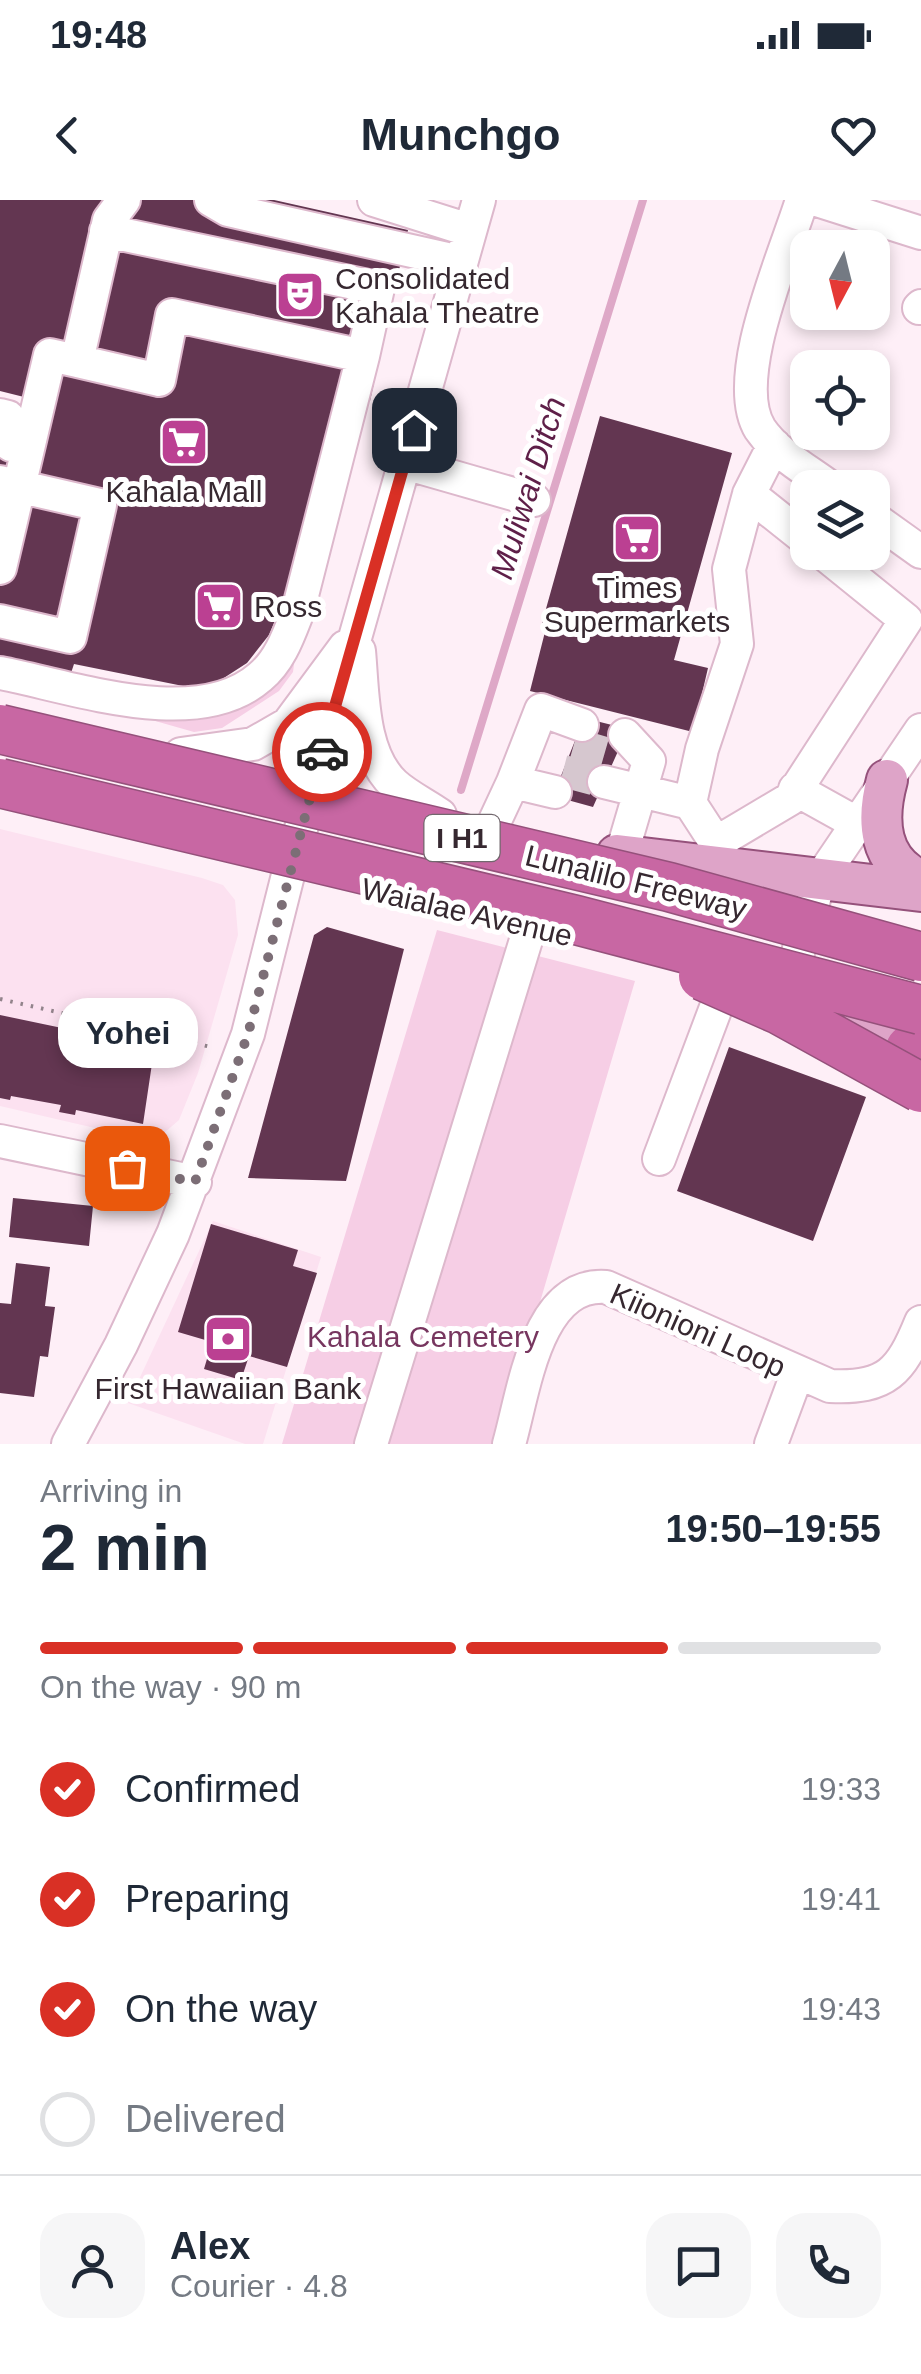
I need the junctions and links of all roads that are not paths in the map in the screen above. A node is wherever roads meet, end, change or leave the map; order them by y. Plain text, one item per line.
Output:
1 (124, 200) edge
2 (211, 200) edge
3 (374, 200) edge
4 (802, 200) edge
5 (817, 200) edge
6 (474, 215) edge
7 (106, 231) junction
8 (921, 234) edge
9 (461, 262) junction
10 (363, 356) junction
11 (77, 361) junction
12 (774, 445) junction
13 (405, 464) junction
14 (807, 470) edge
15 (10, 484) edge
16 (749, 494) junction
17 (534, 500) dead end
18 (790, 527) edge
19 (890, 530) edge
20 (921, 552) edge
21 (0, 568) edge
22 (844, 570) edge
23 (0, 621) edge
24 (357, 632) junction
25 (0, 673) edge
26 (0, 710) edge
27 (0, 729) edge
28 (921, 730) edge
29 (181, 754) junction
30 (523, 755) junction
31 (887, 780) junction
32 (0, 783) edge
33 (312, 787) junction
34 (795, 790) junction
35 (641, 791) junction
36 (690, 803) junction
37 (0, 805) edge
38 (440, 815) junction
39 (858, 824) junction
40 (492, 827) junction
41 (621, 856) junction
42 (714, 856) junction
43 (289, 871) junction
44 (820, 879) junction
45 (921, 881) edge
46 (669, 887) junction
47 (921, 891) edge
48 (553, 924) junction
49 (921, 940) edge
50 (921, 958) edge
51 (729, 973) junction
52 (787, 988) junction
53 (919, 1052) edge
54 (0, 1141) edge
55 (659, 1159) dead end
56 (195, 1182) junction
57 (921, 1322) edge
58 (797, 1374) junction
59 (68, 1444) edge
60 (371, 1444) edge
61 (509, 1444) edge
62 (771, 1444) edge

1 - 7 street
2 - 9 street
3 - 6 street
4 - 12 street
5 - 8 street
6 - 9 street
7 - 10 street
7 - 11 street
9 - 13 street
10 - 11 street
10 - 25 street
11 - 15 street
12 - 14 street
12 - 16 street
13 - 17 street
13 - 24 street
15 - 21 street
15 - 23 street
16 - 18 street
16 - 36 street
19 - 20 street
22 - 34 street
24 - 29 street
24 - 33 street
24 - 38 street
26 - 29 main road
27 - 46 highway, Lunalilo Freeway / I H1, bridge
28 - 31 street
29 - 33 main road
30 - 30 street
30 - 40 street
31 - 39 street
31 - 45 main road
32 - 48 highway, Lunalilo Freeway / I H1, bridge
33 - 38 main road
33 - 43 street
34 - 39 street
34 - 42 street
35 - 35 street
35 - 36 street
35 - 41 street
36 - 42 street
37 - 43 main road, Waialae Avenue
38 - 40 main road
39 - 44 street
40 - 41 main road
41 - 42 main road
42 - 44 main road
43 - 48 main road, Waialae Avenue
43 - 56 street
44 - 47 main road
44 - 52 street
46 - 49 highway, bridge
46 - 50 highway, Lunalilo Freeway / I H1, bridge
48 - 51 main road, Waialae Avenue
48 - 53 highway, Lunalilo Freeway / I H1, bridge
48 - 53 highway, bridge
48 - 60 street
51 - 52 main road, Waialae Avenue
51 - 55 street
52 - 53 main road, Waialae Avenue
54 - 56 street
56 - 59 street
57 - 58 street
58 - 61 street, Kiionioni Loop
58 - 62 street, Kiionioni Loop

